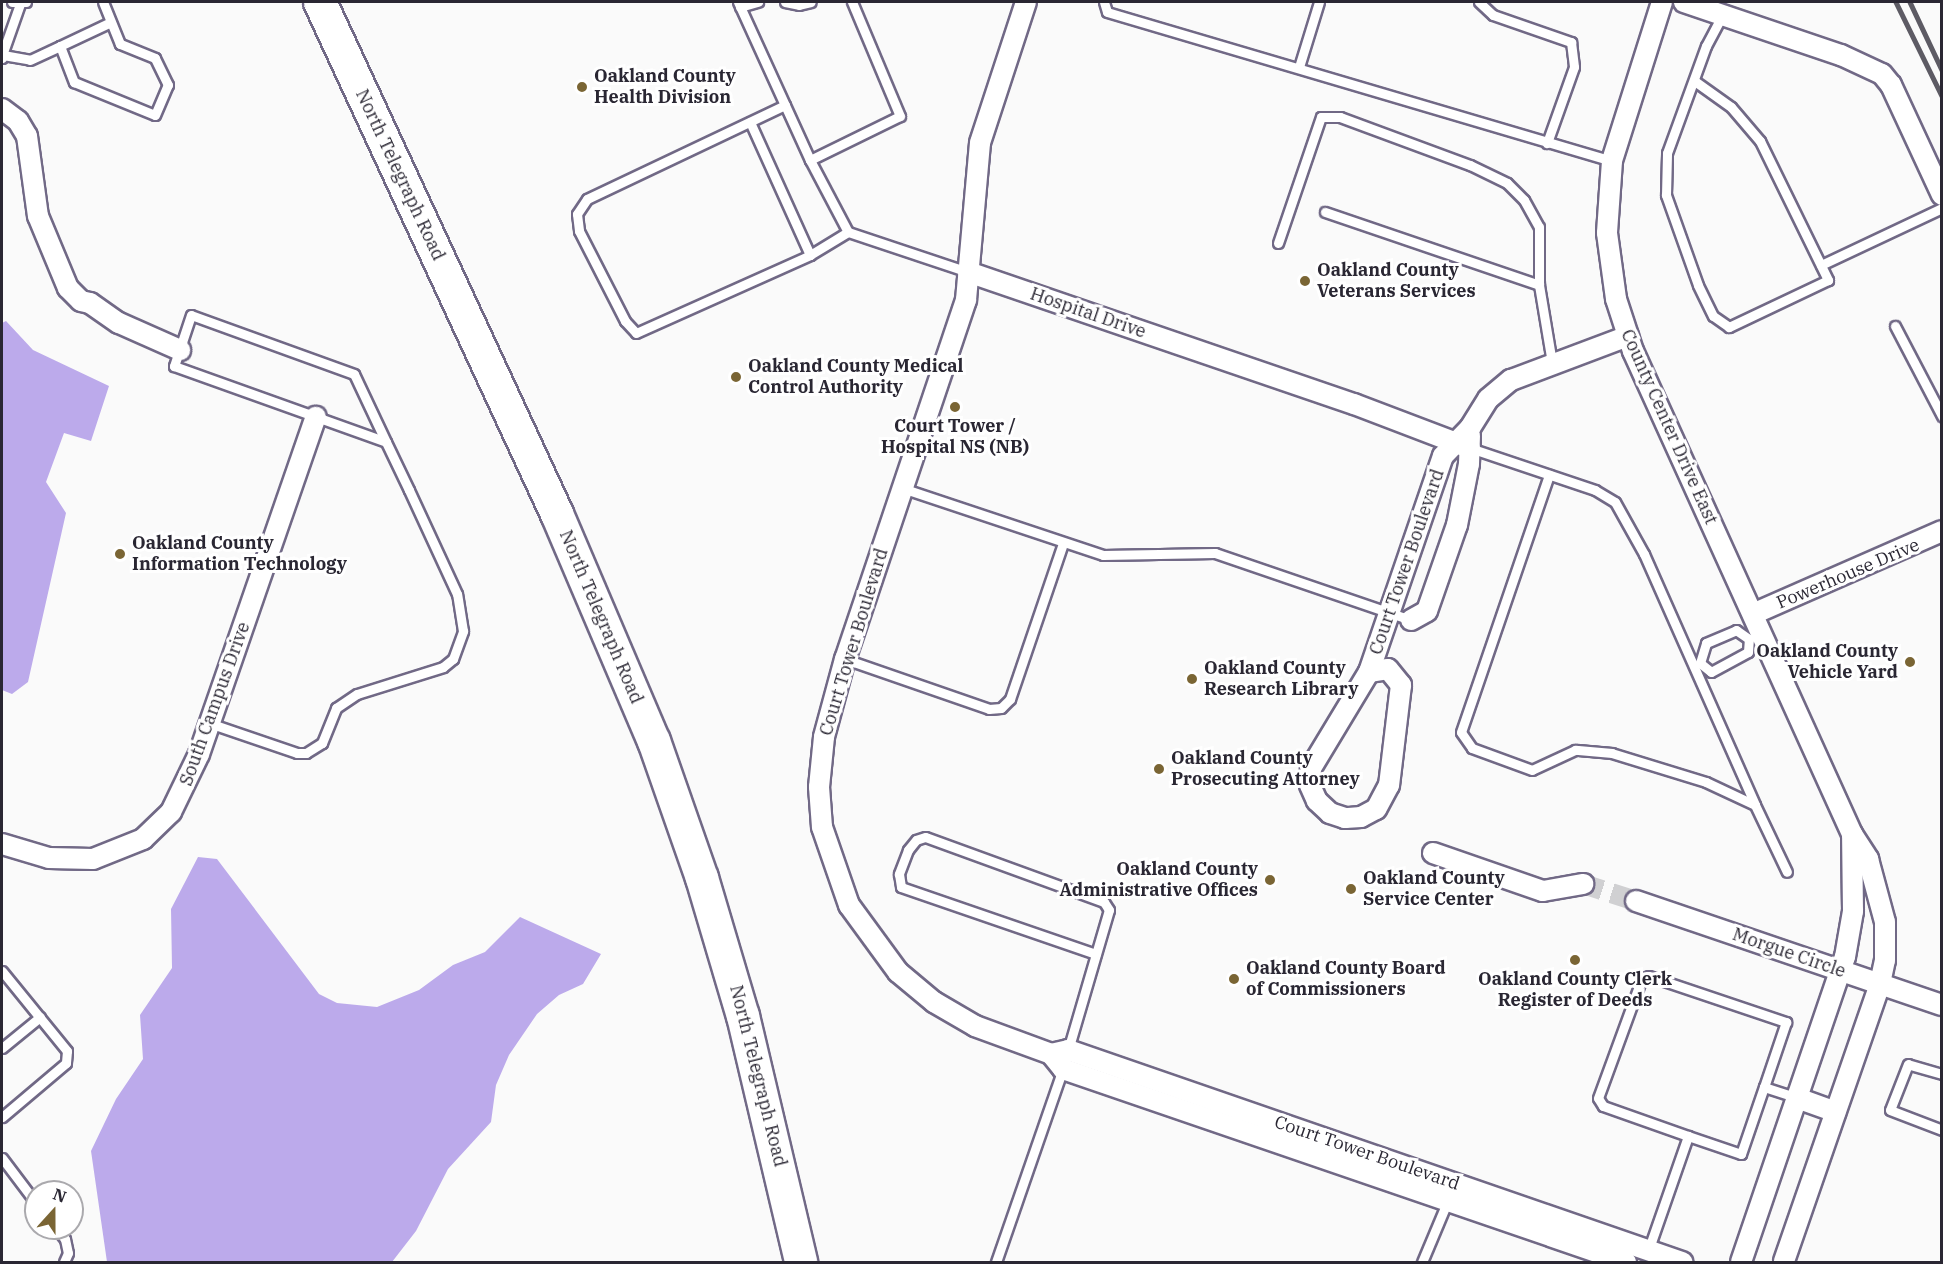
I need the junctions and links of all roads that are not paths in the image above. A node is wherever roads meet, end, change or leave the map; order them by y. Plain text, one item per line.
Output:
1 (20, 2) edge
2 (103, 2) edge
3 (320, 2) edge
4 (758, 2) edge
5 (785, 2) edge
6 (811, 2) edge
7 (852, 2) edge
8 (1026, 2) edge
9 (1104, 2) edge
10 (1319, 2) edge
11 (1479, 2) edge
12 (1662, 2) edge
13 (1684, 2) edge
14 (739, 4) edge
15 (1723, 14) junction
16 (111, 22) junction
17 (60, 46) junction
18 (2, 56) edge
19 (1299, 67) junction
20 (1696, 82) junction
21 (785, 105) junction
22 (2, 109) edge
23 (750, 122) junction
24 (1547, 143) junction
25 (810, 160) junction
26 (1612, 161) junction
27 (1941, 195) edge
28 (1941, 208) edge
29 (1325, 212) dead end
30 (848, 232) junction
31 (1278, 243) dead end
32 (810, 255) junction
33 (1821, 265) junction
34 (968, 272) junction
35 (1539, 285) junction
36 (1895, 326) dead end
37 (1628, 336) junction
38 (180, 350) junction
39 (1552, 363) junction
40 (1941, 416) edge
41 (316, 417) junction
42 (386, 442) junction
43 (1462, 446) junction
44 (1549, 475) junction
45 (902, 488) junction
46 (1941, 531) edge
47 (1063, 543) junction
48 (1390, 613) junction
49 (1753, 614) junction
50 (1411, 620) joint
51 (1756, 637) junction
52 (845, 659) junction
53 (1696, 664) junction
54 (1369, 672) junction
55 (210, 723) junction
56 (1755, 806) junction
57 (1852, 834) junction
58 (2, 844) edge
59 (1433, 853) dead end
60 (1787, 872) dead end
61 (1583, 884) tunnel mouth
62 (1636, 901) tunnel mouth
63 (1096, 954) junction
64 (1841, 971) junction
65 (3, 976) edge
66 (1880, 984) junction
67 (1941, 1005) edge
68 (40, 1017) junction
69 (2, 1048) edge
70 (1061, 1058) junction
71 (1941, 1074) edge
72 (1764, 1087) junction
73 (1797, 1098) junction
74 (1836, 1112) junction
75 (2, 1117) edge
76 (1941, 1130) edge
77 (1688, 1136) junction
78 (2, 1158) edge
79 (24, 1187) edge
80 (1451, 1192) junction
81 (63, 1240) edge
82 (1648, 1251) junction
83 (64, 1263) edge
84 (801, 1263) edge
85 (996, 1263) edge
86 (1422, 1263) edge
87 (1626, 1263) edge
88 (1682, 1263) edge
89 (1741, 1263) edge
90 (1784, 1263) edge

1 - 18 lane
2 - 16 lane
3 - 84 main road, North Telegraph Road
4 - 14 lane
5 - 6 lane
7 - 25 lane
8 - 34 street
9 - 19 lane
10 - 19 lane
11 - 24 lane
12 - 26 street, County Center Drive East
13 - 15 street
14 - 21 lane
15 - 20 lane
15 - 27 street
16 - 17 lane
16 - 17 lane
17 - 18 lane
19 - 24 lane
20 - 33 lane
20 - 33 lane
21 - 23 lane
21 - 25 lane
22 - 38 street
23 - 32 lane
23 - 32 lane
24 - 26 lane
25 - 30 lane
26 - 37 street, County Center Drive East
28 - 33 lane
29 - 35 lane
30 - 32 lane
30 - 34 lane
31 - 35 lane
34 - 43 street, Hospital Drive
34 - 45 street, Court Tower Boulevard
35 - 39 lane
36 - 40 lane
37 - 39 street, Court Tower Boulevard
37 - 49 street, County Center Drive East
38 - 41 lane
38 - 42 lane
39 - 43 street, Court Tower Boulevard
41 - 42 lane
41 - 55 street, South Campus Drive
42 - 55 lane
43 - 44 lane
43 - 48 street, Court Tower Boulevard
43 - 50 street, Court Tower Boulevard
44 - 53 lane
44 - 56 lane
45 - 47 lane
45 - 52 street, Court Tower Boulevard
46 - 49 street, Powerhouse Drive
47 - 48 lane
47 - 52 lane
48 - 50 lane
48 - 54 street, Court Tower Boulevard
49 - 51 street, County Center Drive East
51 - 53 lane
51 - 53 lane
51 - 57 street, County Center Drive East
52 - 70 street, Court Tower Boulevard
53 - 56 lane
54 - 54 street, Court Tower Boulevard
55 - 58 street, South Campus Drive
56 - 60 lane
57 - 64 street, County Center Drive East
57 - 66 street, County Center Drive East
59 - 61 street
62 - 64 street, Morgue Circle
63 - 63 lane
63 - 70 lane
64 - 66 street, Morgue Circle
64 - 73 street, County Center Drive East
65 - 68 lane
66 - 67 street, Morgue Circle
66 - 74 street, County Center Drive East
68 - 69 lane
68 - 75 lane
70 - 80 street, Court Tower Boulevard
70 - 85 lane
71 - 76 lane
72 - 73 lane
72 - 77 lane
72 - 77 lane
73 - 74 street
73 - 89 street, County Center Drive East
74 - 90 street, County Center Drive East
77 - 82 lane
78 - 79 lane
80 - 82 street, Court Tower Boulevard
80 - 86 lane
80 - 87 street, Court Tower Boulevard
81 - 83 lane
82 - 88 street, Court Tower Boulevard

